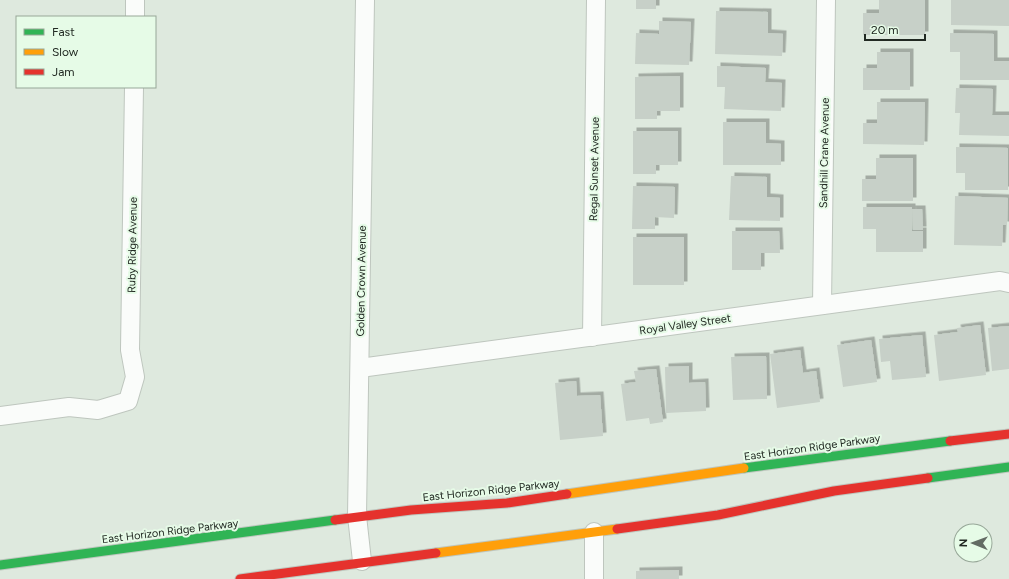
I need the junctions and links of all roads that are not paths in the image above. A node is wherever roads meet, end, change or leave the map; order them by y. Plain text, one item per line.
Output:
1 (136, 0) edge
2 (365, 0) edge
3 (596, 0) edge
4 (826, 0) edge
5 (135, 16) edge
6 (134, 88) edge
7 (1009, 283) edge
8 (822, 305) junction
9 (592, 337) junction
10 (360, 368) junction
11 (0, 416) edge
12 (1009, 434) edge
13 (1009, 467) edge
14 (358, 516) junction
15 (594, 532) junction
16 (362, 561) junction
17 (0, 565) edge
18 (240, 579) edge
19 (594, 579) edge

1 - 5 street
2 - 10 street, Golden Crown Avenue
3 - 9 street, Regal Sunset Avenue
4 - 8 street, Sandhill Crane Avenue
6 - 11 street, Ruby Ridge Avenue
7 - 8 street, Royal Valley Street
8 - 9 street, Royal Valley Street
9 - 10 street, Royal Valley Street
10 - 14 street, Golden Crown Avenue
12 - 14 main road, East Horizon Ridge Parkway
13 - 15 main road
14 - 16 street, Golden Crown Avenue
14 - 17 main road, East Horizon Ridge Parkway
15 - 16 main road
15 - 19 street
16 - 18 main road

